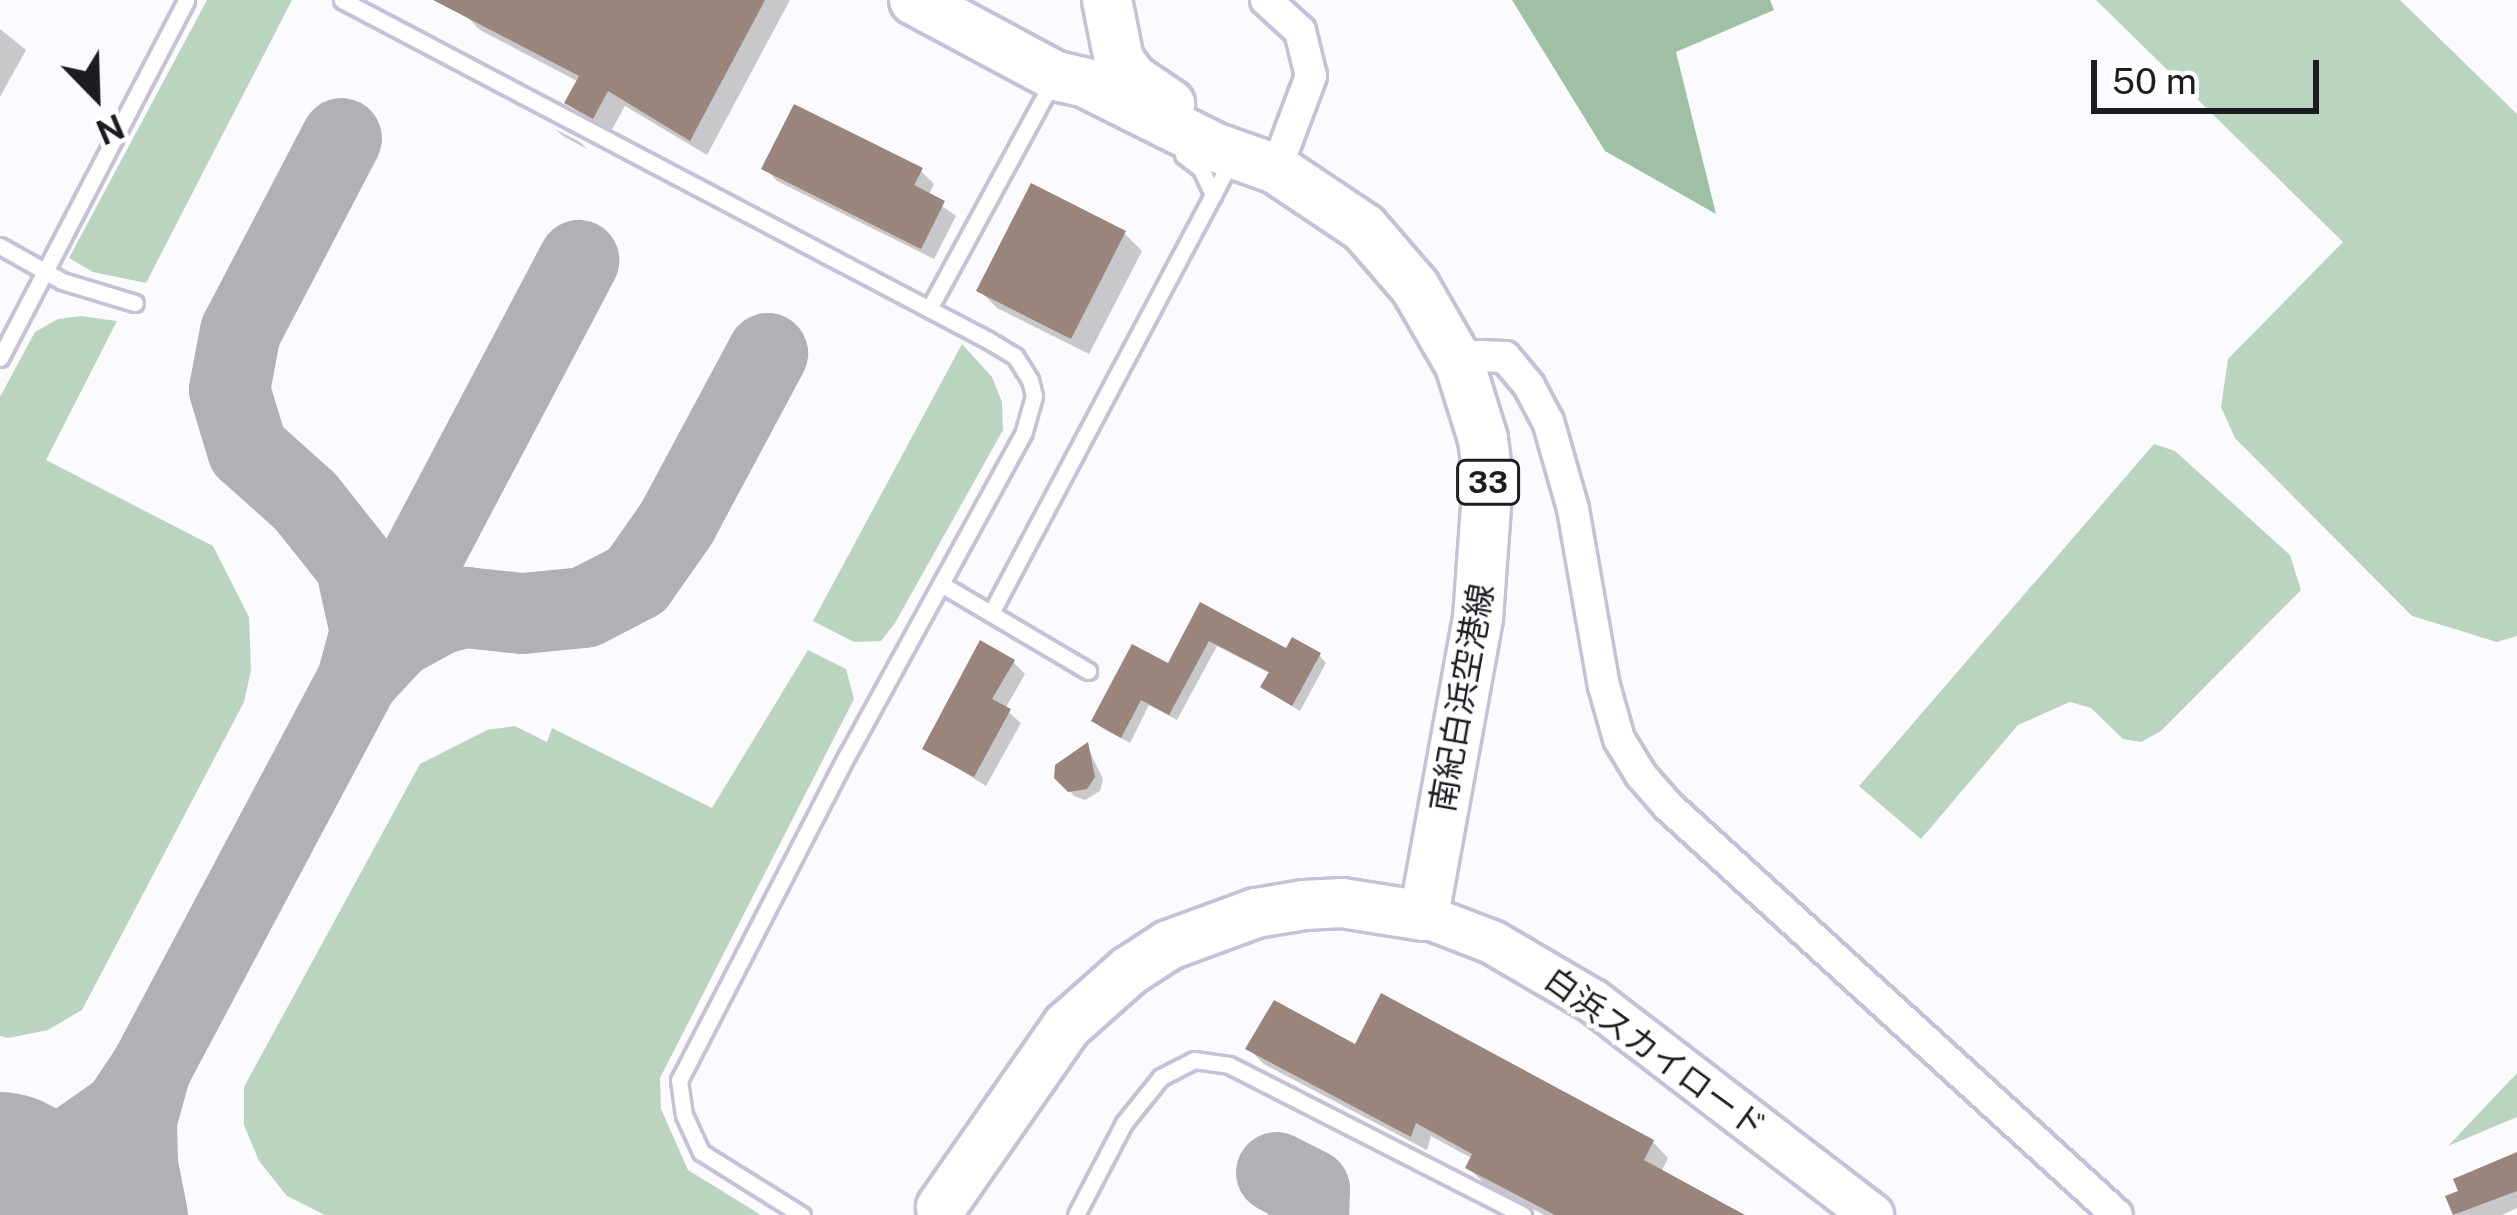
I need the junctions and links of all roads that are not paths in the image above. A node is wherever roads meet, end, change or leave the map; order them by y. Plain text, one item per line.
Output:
1 (187, 0) edge
2 (342, 0) edge
3 (914, 0) edge
4 (1080, 0) edge
5 (1107, 0) edge
6 (1265, 0) edge
7 (1056, 76) junction
8 (1150, 136) dead end
9 (1168, 147) dead end
10 (1256, 160) junction
11 (1213, 195) junction
12 (0, 246) edge
13 (45, 271) junction
14 (136, 303) dead end
15 (929, 309) junction
16 (0, 358) edge
17 (1460, 365) junction
18 (941, 584) junction
19 (991, 613) junction
20 (1088, 670) dead end
21 (1424, 916) junction
22 (951, 1211) edge
23 (802, 1215) edge
24 (1076, 1215) edge
25 (1523, 1215) edge
26 (1872, 1215) edge
27 (2117, 1215) edge

1 - 13 lane
2 - 15 lane
3 - 7 main road, 南紀白浜空港線 / 33
4 - 7 main road
5 - 10 main road, 南紀白浜空港線 / 33
6 - 10 street
7 - 8 lane
7 - 10 main road, 南紀白浜空港線 / 33
7 - 15 lane
9 - 11 lane
10 - 11 lane
10 - 17 main road, 南紀白浜空港線 / 33
11 - 19 lane
12 - 13 lane
13 - 14 lane
13 - 16 lane
15 - 18 lane
17 - 21 main road, 南紀白浜空港線 / 33
17 - 27 street
18 - 19 lane
18 - 23 lane
19 - 20 lane
21 - 22 main road
21 - 26 street, 白浜スカイロード
24 - 25 lane

